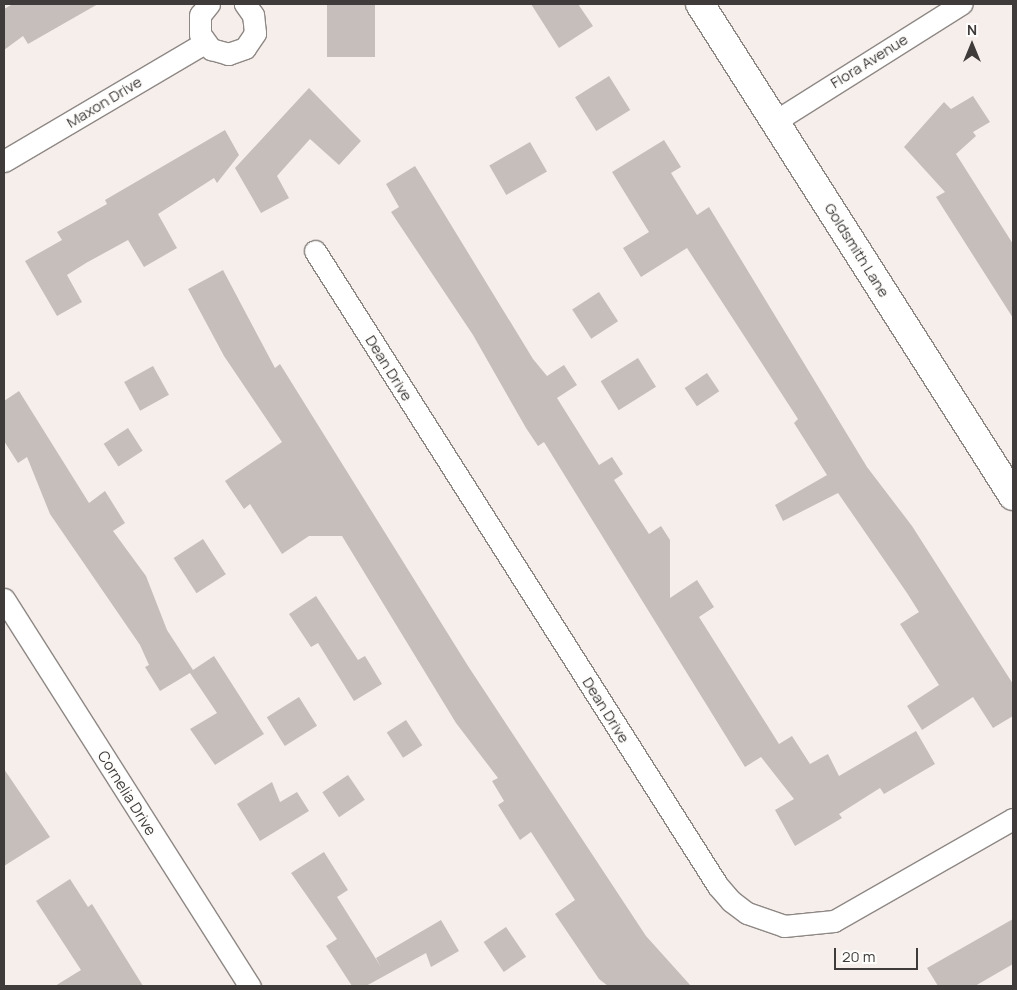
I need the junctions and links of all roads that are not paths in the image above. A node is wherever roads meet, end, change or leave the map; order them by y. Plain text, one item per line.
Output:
1 (209, 4) edge
2 (245, 4) edge
3 (700, 4) edge
4 (961, 4) edge
5 (204, 43) junction
6 (777, 120) junction
7 (4, 161) edge
8 (314, 250) dead end
9 (1013, 496) edge
10 (4, 599) edge
11 (1013, 819) edge
12 (250, 986) edge

1 - 5 street
2 - 5 street
3 - 6 street, Goldsmith Lane
4 - 6 street, Flora Avenue
5 - 7 street, Maxon Drive
6 - 9 street, Goldsmith Lane
8 - 11 street, Dean Drive
10 - 12 street, Cornelia Drive

